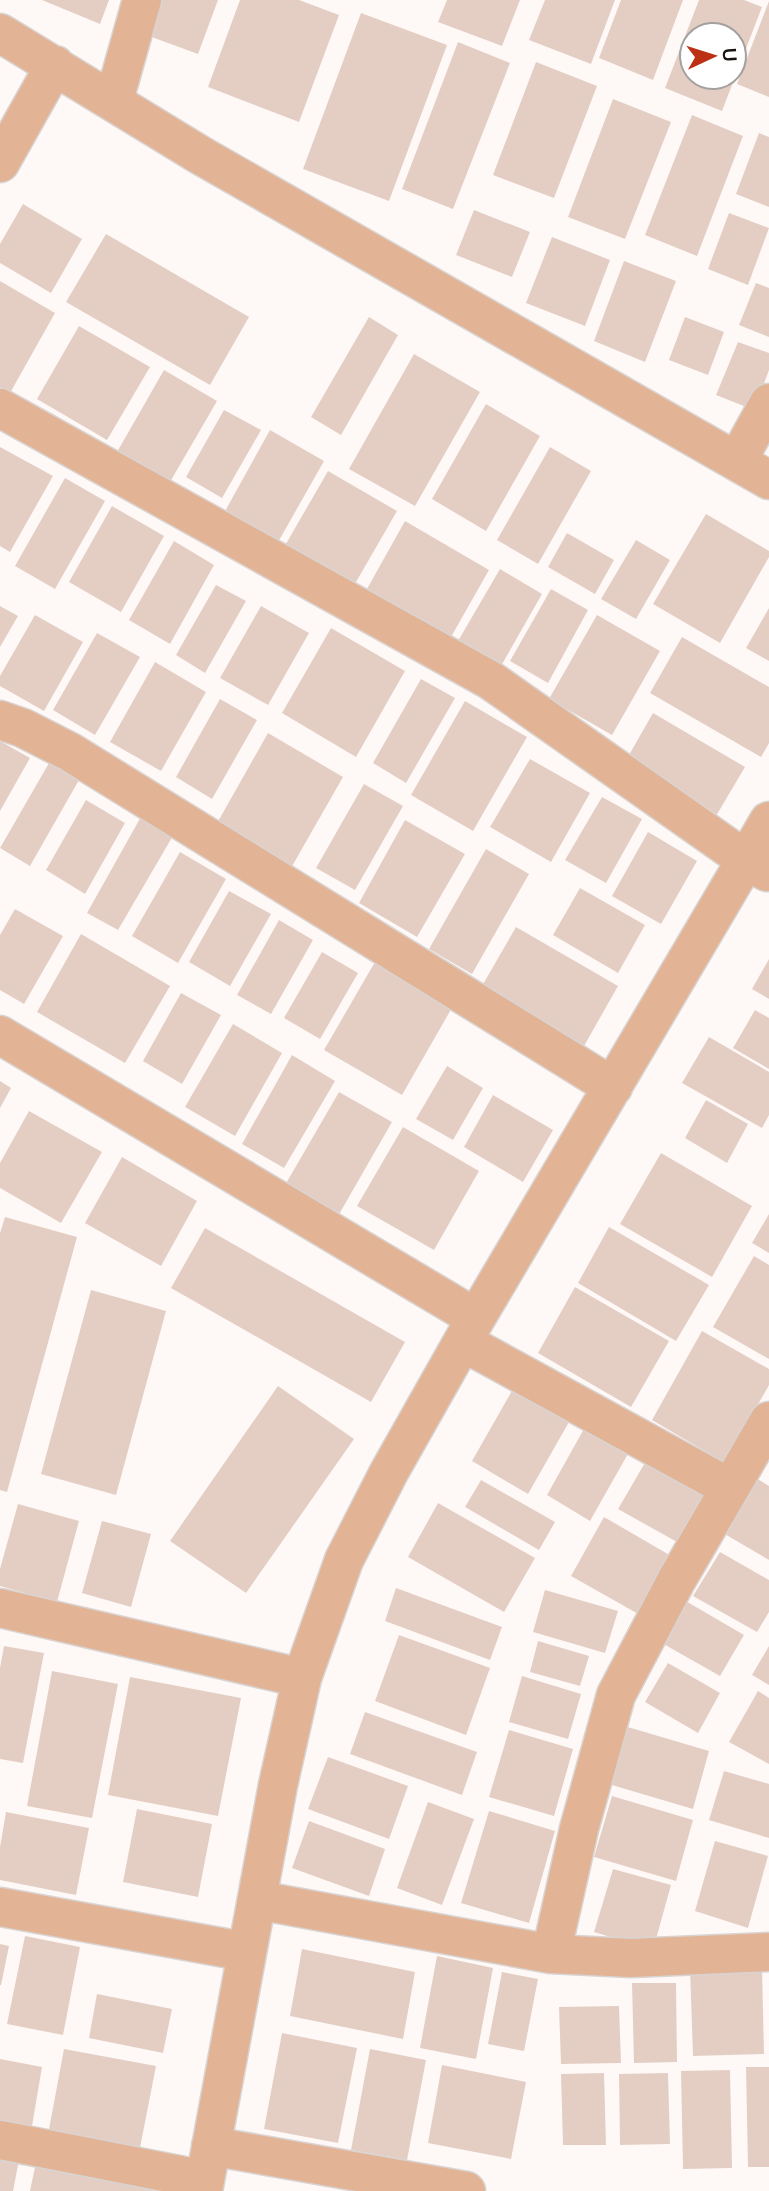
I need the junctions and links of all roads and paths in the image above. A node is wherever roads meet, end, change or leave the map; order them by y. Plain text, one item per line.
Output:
1 (142, 0) edge
2 (0, 33) edge
3 (55, 65) junction
4 (114, 100) junction
5 (0, 163) edge
6 (769, 403) edge
7 (0, 408) edge
8 (753, 471) edge
9 (0, 720) edge
10 (769, 821) edge
11 (758, 866) edge
12 (0, 1035) edge
13 (613, 1087) junction
14 (469, 1330) junction
15 (769, 1421) edge
16 (730, 1488) junction
17 (0, 1608) edge
18 (302, 1678) junction
19 (257, 1900) junction
20 (0, 1907) edge
21 (247, 1952) junction
22 (769, 1952) edge
23 (551, 1954) junction
24 (0, 2140) edge
25 (206, 2172) edge
26 (466, 2191) edge

1 - 4 street
2 - 3 street
3 - 4 street
3 - 5 street
4 - 8 street
6 - 8 street
7 - 11 street
9 - 13 street
10 - 11 street
11 - 13 street
12 - 14 street
13 - 14 street
14 - 16 street
14 - 18 street
15 - 16 street
16 - 23 street
17 - 18 street
18 - 19 street
19 - 21 street
19 - 23 street
20 - 21 street
21 - 25 street
22 - 23 street
24 - 25 street
25 - 26 street

